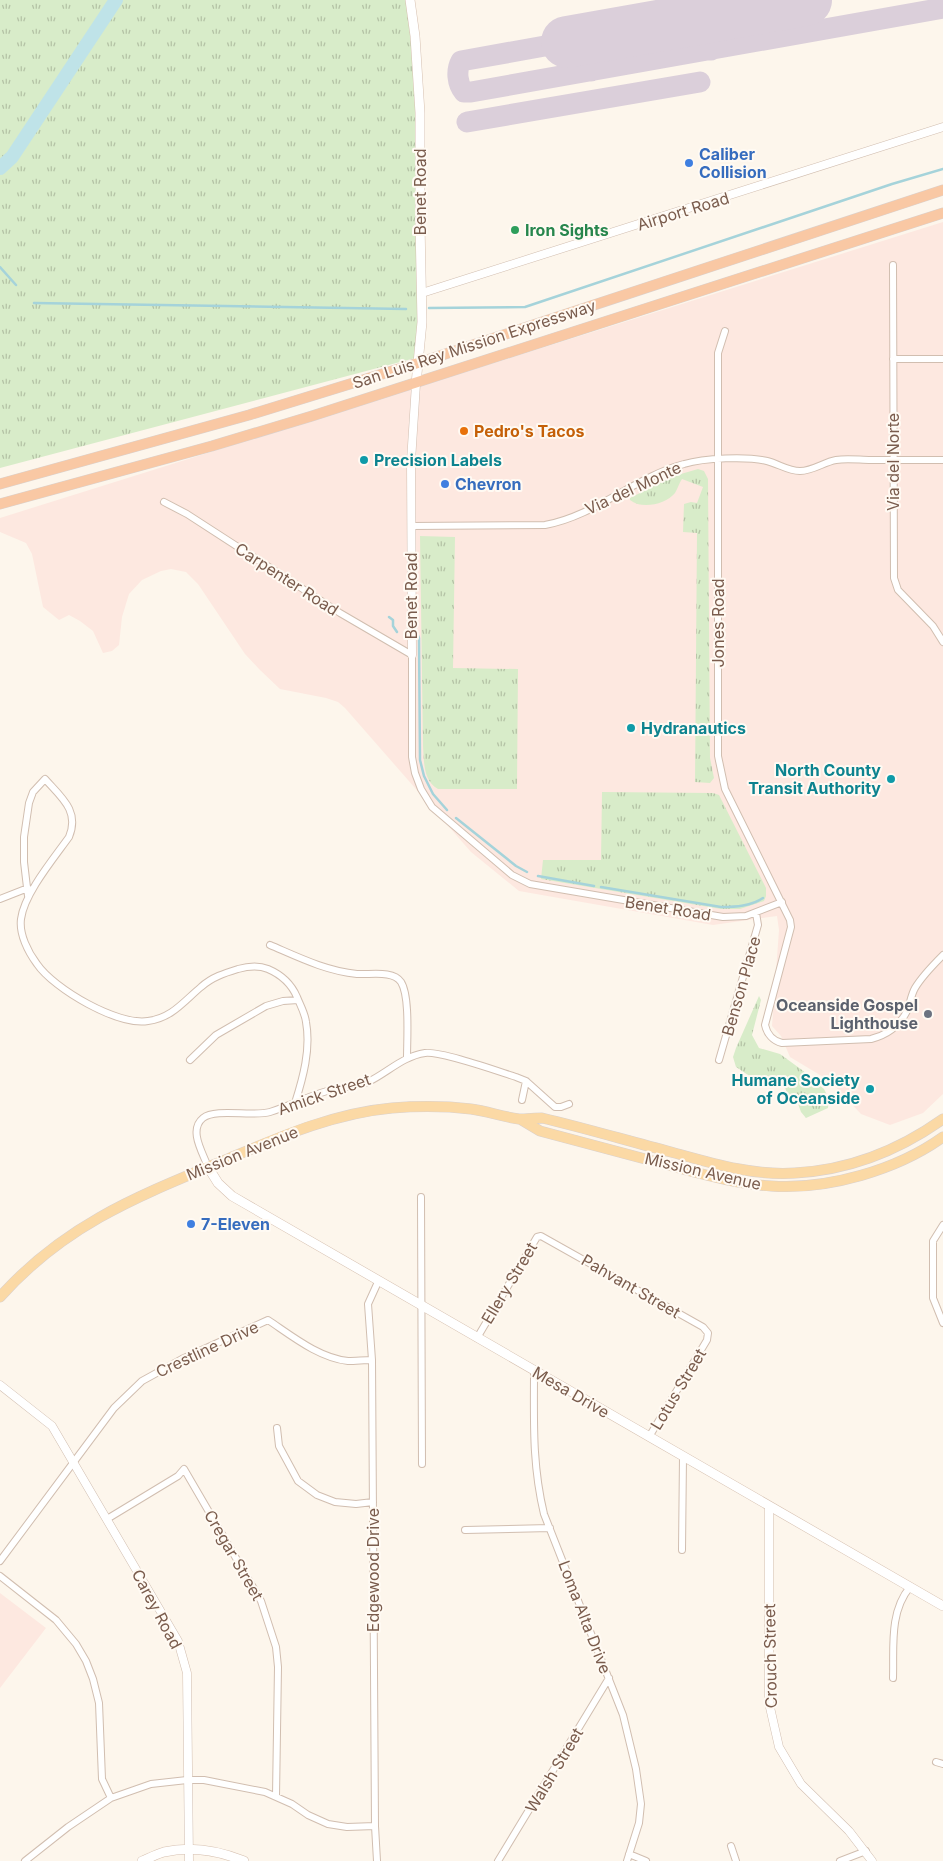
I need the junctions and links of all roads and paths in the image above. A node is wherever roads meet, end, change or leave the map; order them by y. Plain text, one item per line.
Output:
1 (410, 0) edge
2 (943, 127) edge
3 (943, 190) edge
4 (943, 213) edge
5 (893, 265) dead end
6 (422, 294) junction
7 (724, 331) dead end
8 (893, 359) junction
9 (943, 359) edge
10 (418, 363) junction
11 (416, 384) junction
12 (718, 459) junction
13 (892, 460) junction
14 (943, 460) edge
15 (0, 484) edge
16 (164, 502) dead end
17 (0, 504) edge
18 (411, 526) junction
19 (943, 642) edge
20 (412, 656) junction
21 (28, 888) junction
22 (28, 896) junction
23 (0, 899) edge
24 (782, 902) junction
25 (756, 912) junction
26 (270, 945) dead end
27 (943, 955) edge
28 (298, 1000) junction
29 (407, 1058) junction
30 (190, 1060) dead end
31 (719, 1060) dead end
32 (526, 1081) junction
33 (522, 1100) dead end
34 (295, 1104) junction
35 (569, 1104) dead end
36 (519, 1119) junction
37 (943, 1119) edge
38 (943, 1137) edge
39 (208, 1167) junction
40 (420, 1197) dead end
41 (943, 1225) edge
42 (546, 1238) joint
43 (378, 1282) junction
44 (0, 1297) edge
45 (422, 1306) junction
46 (943, 1323) edge
47 (477, 1338) junction
48 (707, 1340) joint
49 (372, 1360) junction
50 (534, 1371) junction
51 (0, 1386) edge
52 (277, 1428) dead end
53 (648, 1437) junction
54 (683, 1457) junction
55 (73, 1462) junction
56 (422, 1464) dead end
57 (373, 1502) junction
58 (769, 1506) junction
59 (107, 1519) junction
60 (550, 1528) junction
61 (465, 1530) dead end
62 (682, 1550) dead end
63 (0, 1561) edge
64 (1, 1577) edge
65 (910, 1587) junction
66 (943, 1606) edge
67 (609, 1678) junction
68 (893, 1678) dead end
69 (936, 1762) dead end
70 (943, 1764) edge
71 (187, 1780) junction
72 (276, 1796) junction
73 (111, 1798) junction
74 (375, 1826) junction
75 (731, 1846) dead end
76 (190, 1850) junction
77 (866, 1851) junction
78 (628, 1858) edge
79 (24, 1861) edge
80 (142, 1861) edge
81 (189, 1861) edge
82 (244, 1861) edge
83 (376, 1861) edge
84 (498, 1861) edge
85 (646, 1861) edge
86 (736, 1861) edge
87 (840, 1861) edge
88 (872, 1861) edge

1 - 6 main road, Benet Road
2 - 6 street, Airport Road
3 - 10 highway, San Luis Rey Mission Expressway
4 - 11 highway, San Luis Rey Mission Expressway
5 - 8 street, Via del Norte
6 - 10 main road, Benet Road
7 - 12 street, Jones Road
8 - 9 street
8 - 13 street, Via del Norte
10 - 11 main road, Benet Road
10 - 15 highway, San Luis Rey Mission Expressway
11 - 17 highway, San Luis Rey Mission Expressway
11 - 18 street, Benet Road
12 - 13 street, Via del Monte
12 - 18 street, Via del Monte
12 - 24 street, Jones Road
13 - 14 street, Via del Monte
13 - 19 street, Via del Norte
16 - 20 street, Carpenter Road
18 - 20 street, Benet Road
20 - 25 street, Benet Road
21 - 22 street
21 - 22 street
21 - 23 street
22 - 28 street
24 - 25 street, Benet Road
24 - 27 street, Jones Road
25 - 31 street, Benson Place
26 - 29 street
28 - 30 street
28 - 34 street
29 - 32 street, Amick Street
29 - 34 street, Amick Street
32 - 33 street
32 - 35 street, Amick Street
34 - 39 street, Amick Street
36 - 37 main road, Mission Avenue
36 - 38 main road, Mission Avenue
36 - 39 main road, Mission Avenue
39 - 43 main road, Mesa Drive
39 - 44 main road, Mission Avenue
40 - 45 street
41 - 46 street
42 - 47 street, Ellery Street
42 - 48 street, Pahvant Street
43 - 45 main road, Mesa Drive
43 - 49 street, Edgewood Drive
45 - 47 main road, Mesa Drive
45 - 56 street
47 - 50 main road, Mesa Drive
48 - 53 street, Lotus Street
49 - 55 street, Crestline Drive
49 - 57 street, Edgewood Drive
50 - 53 main road, Mesa Drive
50 - 60 street, Loma Alta Drive
51 - 55 street, Carey Road
52 - 57 street
53 - 54 main road, Mesa Drive
54 - 58 main road, Mesa Drive
54 - 62 street
55 - 59 street, Carey Road
55 - 63 street, Crestline Drive
57 - 74 street, Edgewood Drive
58 - 65 main road, Mesa Drive
58 - 77 street, Crouch Street
59 - 71 street, Carey Road
59 - 72 street, Cregar Street
60 - 61 street
60 - 67 street, Loma Alta Drive
64 - 73 street
65 - 66 main road, Mesa Drive
65 - 68 street
67 - 78 street, Loma Alta Drive
67 - 84 street, Walsh Street
69 - 70 street
71 - 72 street
71 - 73 street
71 - 76 street, Carey Road
72 - 74 street
73 - 79 street
74 - 83 street, Edgewood Drive
75 - 86 street
76 - 80 main road
76 - 81 street, Carey Road
76 - 82 main road
77 - 87 street
77 - 88 street, Crouch Street
78 - 85 street

